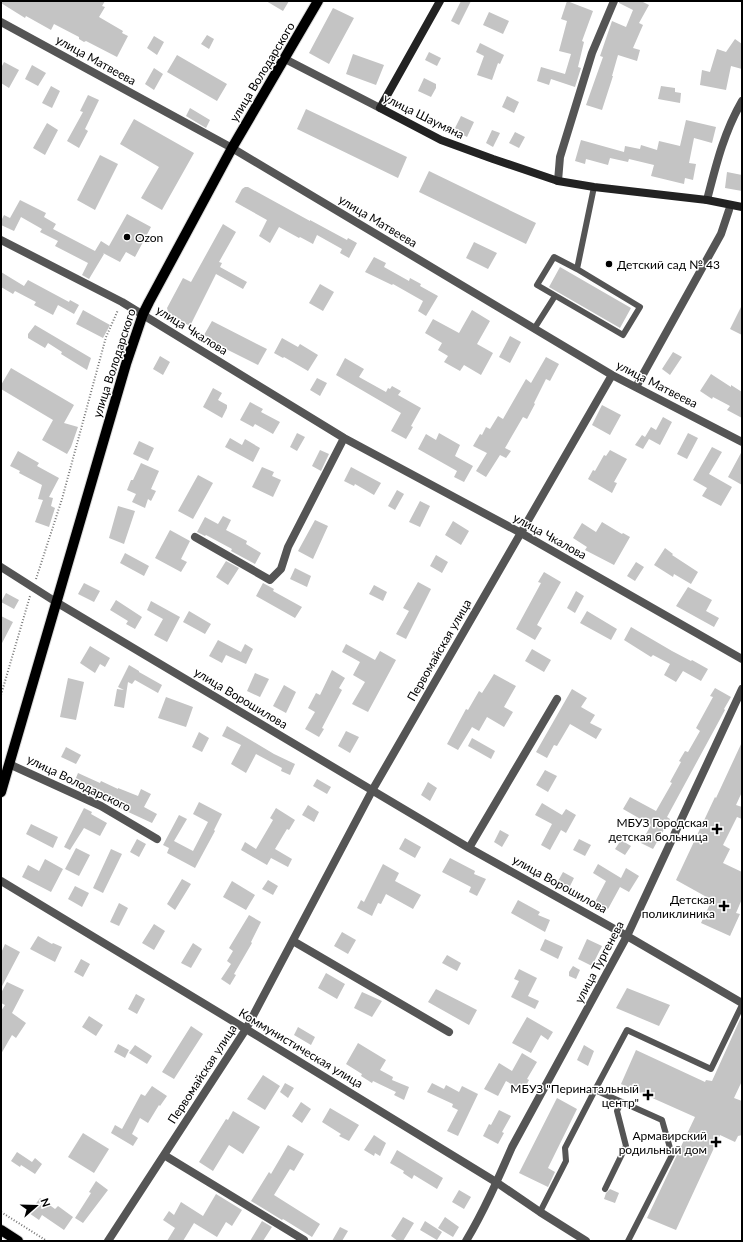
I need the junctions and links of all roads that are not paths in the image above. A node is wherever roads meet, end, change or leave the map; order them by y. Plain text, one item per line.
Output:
1 (318, 1) edge
2 (440, 1) edge
3 (614, 1) edge
4 (1, 22) edge
5 (285, 59) junction
6 (742, 101) edge
7 (380, 108) junction
8 (232, 148) junction
9 (558, 181) junction
10 (594, 187) junction
11 (707, 200) junction
12 (742, 207) edge
13 (728, 210) dead end
14 (1, 240) edge
15 (577, 269) junction
16 (555, 296) junction
17 (143, 314) junction
18 (534, 329) junction
19 (612, 375) junction
20 (636, 387) junction
21 (344, 438) junction
22 (742, 442) edge
23 (521, 533) junction
24 (195, 536) dead end
25 (1, 567) edge
26 (56, 602) junction
27 (742, 659) edge
28 (742, 689) edge
29 (557, 699) dead end
30 (9, 764) junction
31 (372, 789) junction
32 (1, 792) edge
33 (157, 839) dead end
34 (469, 848) junction
35 (1, 881) edge
36 (627, 936) junction
37 (293, 940) junction
38 (742, 1004) edge
39 (246, 1029) junction
40 (449, 1032) dead end
41 (595, 1090) junction
42 (621, 1102) junction
43 (164, 1155) junction
44 (496, 1182) junction
45 (605, 1189) dead end
46 (540, 1212) junction
47 (1, 1230) edge
48 (304, 1240) edge
49 (18, 1241) edge
50 (108, 1241) edge
51 (466, 1241) edge
52 (586, 1241) edge
53 (628, 1241) edge

1 - 5 main road, улица Володарского
2 - 7 main road
3 - 9 street
4 - 8 street, улица Матвеева
5 - 7 street, улица Шаумяна
5 - 8 main road, улица Володарского
6 - 11 street
7 - 9 main road, улица Шаумяна
8 - 17 main road, улица Володарского
8 - 18 street, улица Матвеева
9 - 10 main road, улица Шаумяна
10 - 11 main road, улица Шаумяна
10 - 15 lane
11 - 12 main road, улица Шаумяна
13 - 20 street
14 - 17 street, улица Чкалова
15 - 16 lane
15 - 16 lane
16 - 18 lane
17 - 21 street, улица Чкалова
17 - 26 main road, улица Володарского
18 - 19 street, улица Матвеева
19 - 20 street, улица Матвеева
19 - 23 street, Первомайская улица
20 - 22 street, улица Матвеева
21 - 23 street, улица Чкалова
21 - 24 street
23 - 27 street, улица Чкалова
23 - 31 street, Первомайская улица
25 - 26 street, улица Ворошилова
26 - 30 main road, улица Володарского
26 - 31 street, улица Ворошилова
28 - 36 street, улица Тургенева
29 - 34 street
30 - 32 main road, улица Володарского
30 - 33 street, улица Володарского
31 - 34 street, улица Ворошилова
31 - 37 street, Первомайская улица
34 - 36 street, улица Ворошилова
35 - 39 street, Коммунистическая улица
36 - 38 street, улица Ворошилова
36 - 44 street, улица Тургенева
37 - 39 street, Первомайская улица
37 - 40 street
38 - 41 lane
39 - 43 street, Первомайская улица
39 - 44 street, Коммунистическая улица
41 - 42 lane
41 - 46 lane
42 - 45 lane
42 - 53 lane
43 - 48 street
43 - 50 street, Первомайская улица
44 - 46 street, Коммунистическая улица
44 - 51 street, улица Тургенева
46 - 52 street, Коммунистическая улица
47 - 49 main road

